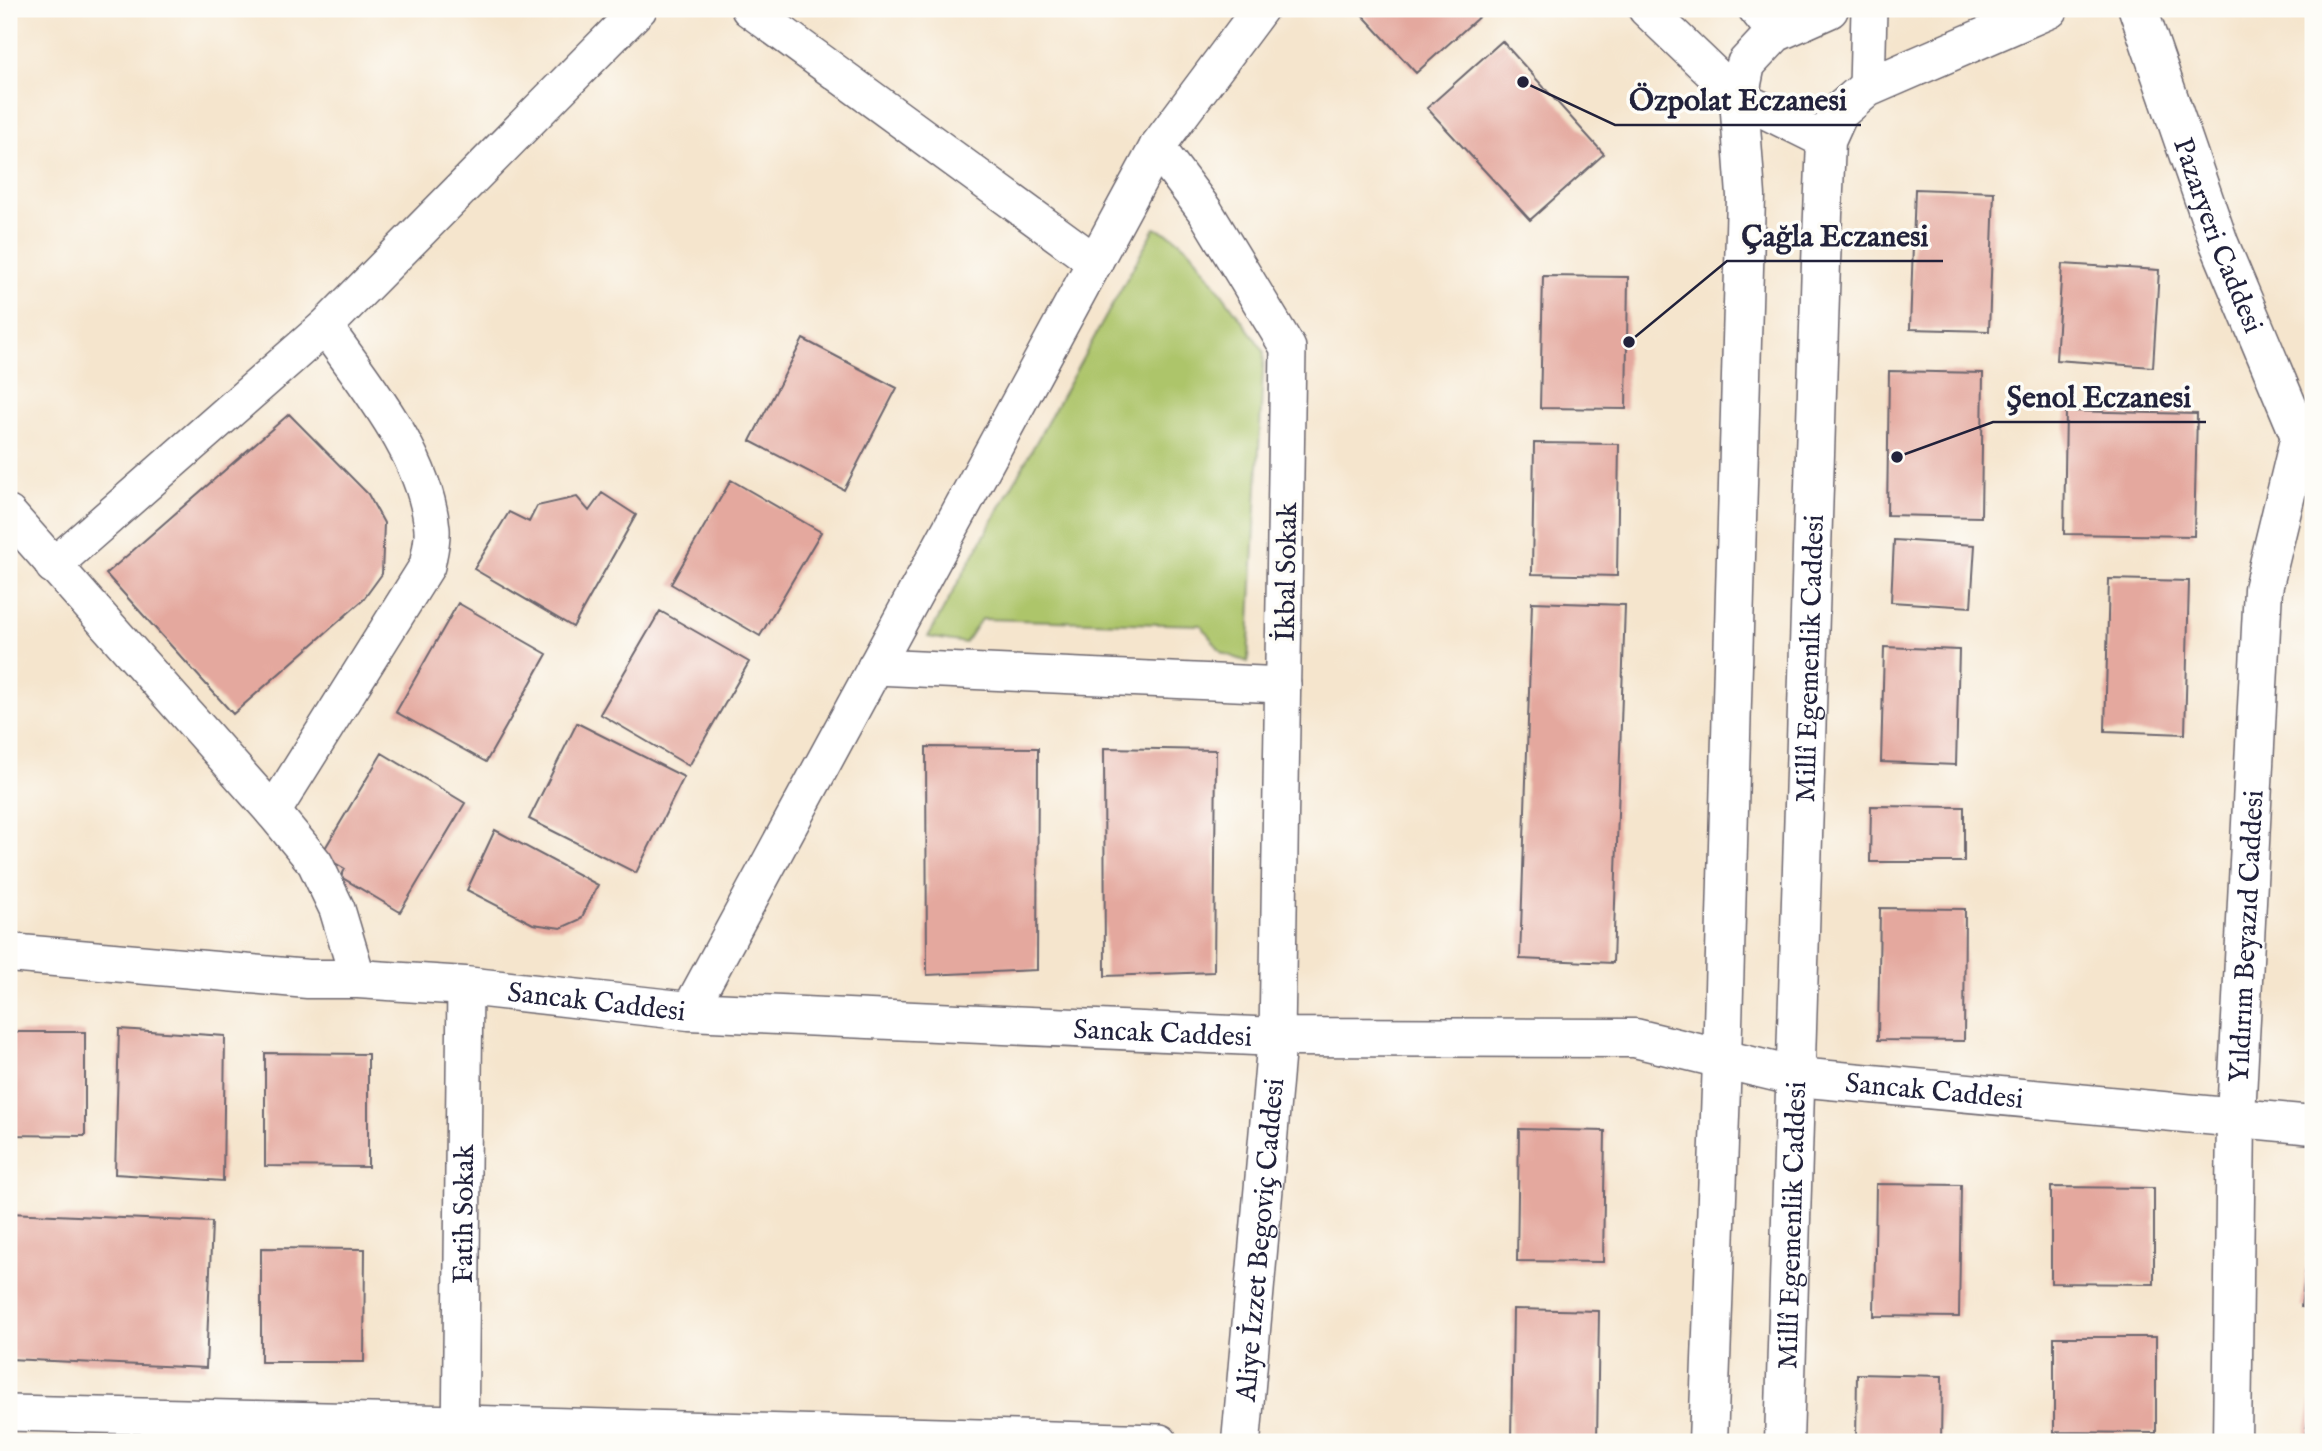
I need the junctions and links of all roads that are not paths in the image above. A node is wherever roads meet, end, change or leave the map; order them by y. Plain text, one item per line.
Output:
1 (639, 9) edge
2 (749, 9) edge
3 (1260, 9) edge
4 (1646, 9) edge
5 (1829, 9) edge
6 (1869, 9) edge
7 (2049, 9) edge
8 (2138, 9) edge
9 (1768, 17) edge
10 (1867, 88) junction
11 (1739, 98) junction
12 (1826, 141) junction
13 (1157, 147) junction
14 (1095, 262) junction
15 (325, 327) junction
16 (2309, 440) edge
17 (9, 513) edge
18 (53, 566) junction
19 (875, 667) junction
20 (1283, 685) junction
21 (273, 812) junction
22 (9, 953) edge
23 (358, 979) junction
24 (465, 986) junction
25 (689, 1011) junction
26 (1278, 1037) junction
27 (1722, 1061) junction
28 (1797, 1077) junction
29 (2236, 1116) junction
30 (2313, 1125) edge
31 (9, 1413) edge
32 (460, 1432) edge
33 (1160, 1442) edge
34 (1241, 1442) edge
35 (1708, 1442) edge
36 (1784, 1442) edge
37 (2232, 1442) edge

1 - 15 street
2 - 14 street
3 - 13 street
4 - 11 street
5 - 9 street
6 - 10 street
7 - 10 street, Millî Egemenlik Caddesi
8 - 16 street, Pazaryeri Caddesi
9 - 11 street
10 - 12 street, Millî Egemenlik Caddesi
11 - 12 street
11 - 27 street
12 - 28 street, Millî Egemenlik Caddesi
13 - 14 street
13 - 20 street, İkbal Sokak
14 - 19 street
15 - 18 street
15 - 21 street
16 - 29 street, Yıldırım Beyazıd Caddesi
17 - 18 street
18 - 21 street
19 - 20 street
19 - 25 street
20 - 26 street, İkbal Sokak
21 - 23 street
22 - 23 street, Sancak Caddesi
23 - 24 street, Sancak Caddesi
24 - 25 street, Sancak Caddesi
24 - 32 street, Fatih Sokak
25 - 26 street, Sancak Caddesi
26 - 27 street, Sancak Caddesi
26 - 34 street, Aliye İzzet Begoviç Caddesi
27 - 28 street, Sancak Caddesi
27 - 35 street
28 - 29 street, Sancak Caddesi
28 - 36 street, Millî Egemenlik Caddesi
29 - 30 street, Sancak Caddesi
29 - 37 street, Yıldırım Beyazıd Caddesi
31 - 32 street
32 - 33 street

